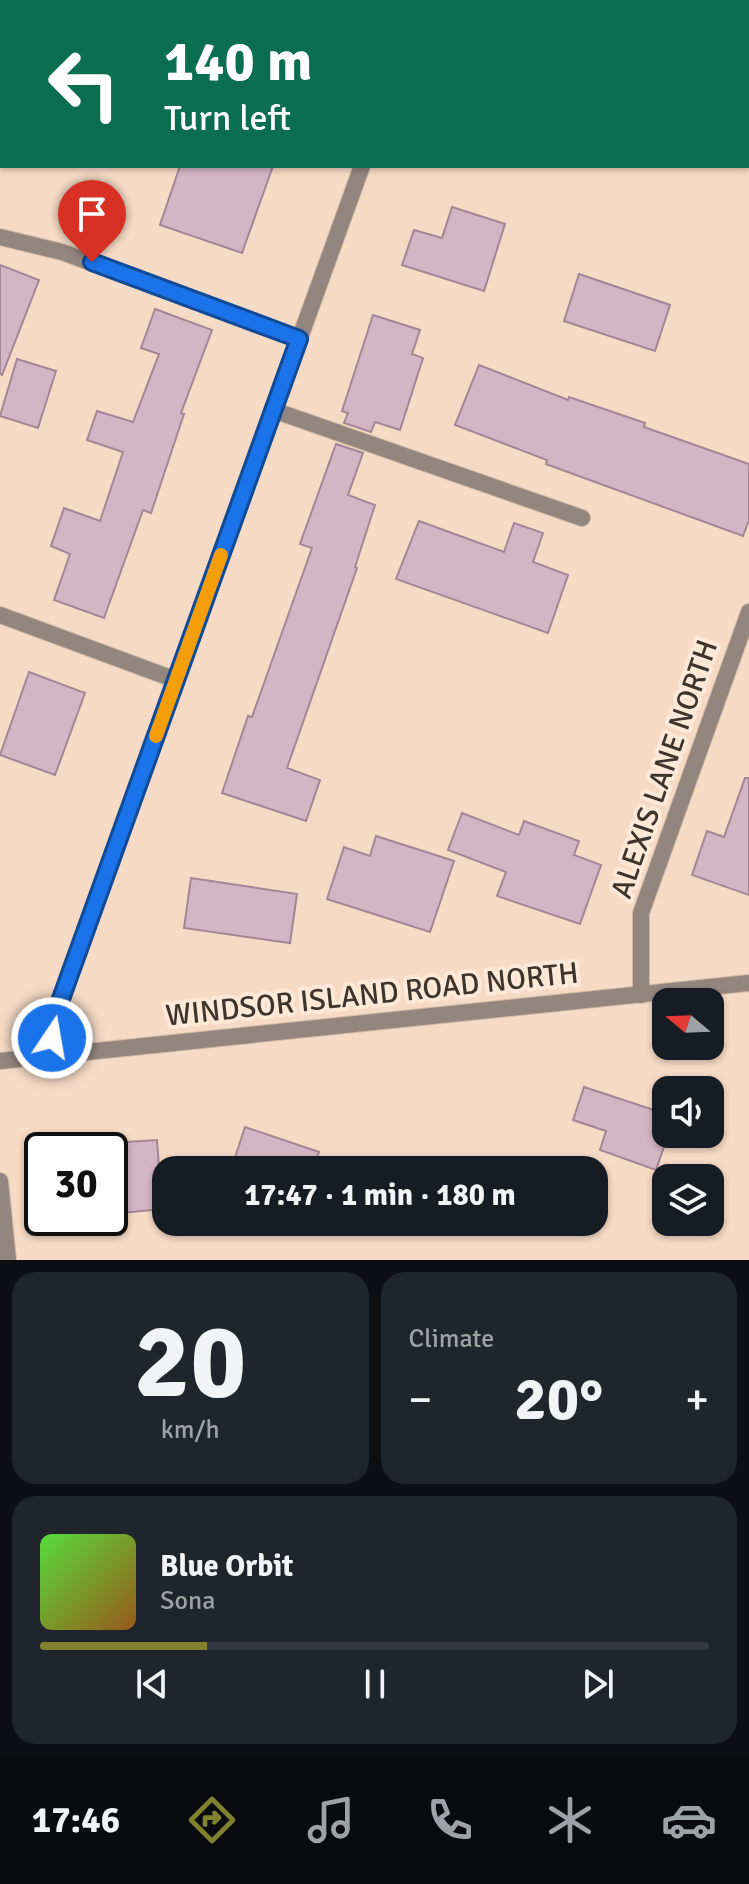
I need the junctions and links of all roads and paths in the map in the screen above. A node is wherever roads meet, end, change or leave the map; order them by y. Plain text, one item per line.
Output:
1 (361, 168) edge
2 (0, 237) edge
3 (299, 339) junction
4 (273, 410) junction
5 (582, 518) dead end
6 (749, 612) edge
7 (0, 615) edge
8 (176, 680) junction
9 (749, 983) edge
10 (641, 995) junction
11 (52, 1055) junction
12 (0, 1061) edge
13 (0, 1181) edge
14 (8, 1260) edge

1 - 3 street
2 - 3 street
3 - 4 street
4 - 5 street
4 - 8 street
6 - 10 street, ALEXIS LANE NORTH
7 - 8 street
8 - 11 street
9 - 10 street, WINDSOR ISLAND ROAD NORTH
10 - 11 street, WINDSOR ISLAND ROAD NORTH
11 - 12 street, WINDSOR ISLAND ROAD NORTH
13 - 14 street

